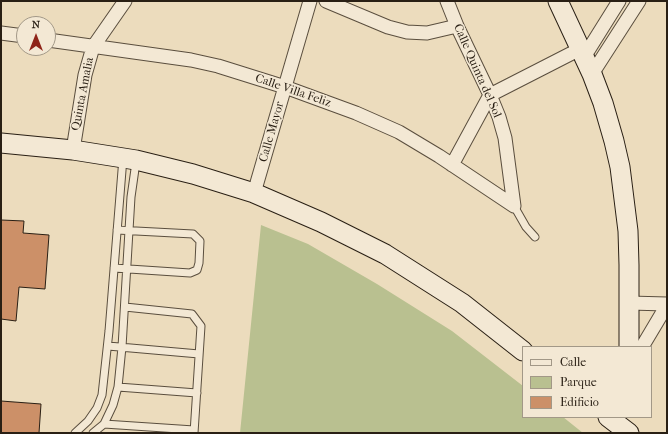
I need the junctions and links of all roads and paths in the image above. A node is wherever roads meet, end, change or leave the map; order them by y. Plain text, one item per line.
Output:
1 (126, 1) edge
2 (310, 1) edge
3 (326, 1) edge
4 (447, 1) edge
5 (558, 1) edge
6 (619, 1) edge
7 (639, 1) edge
8 (457, 26) junction
9 (1, 33) edge
10 (16, 35) edge
11 (56, 41) edge
12 (93, 47) junction
13 (585, 60) junction
14 (285, 87) junction
15 (490, 95) junction
16 (1, 143) edge
17 (72, 150) junction
18 (130, 159) junction
19 (452, 164) junction
20 (254, 193) junction
21 (516, 209) junction
22 (117, 230) junction
23 (129, 231) junction
24 (535, 237) dead end
25 (114, 268) junction
26 (127, 269) junction
27 (629, 303) junction
28 (667, 305) edge
29 (125, 308) junction
30 (108, 346) junction
31 (629, 346) edge
32 (643, 346) edge
33 (122, 347) junction
34 (522, 349) edge
35 (199, 354) junction
36 (118, 387) junction
37 (197, 392) junction
38 (610, 418) edge
39 (104, 424) junction
40 (626, 427) edge
41 (194, 431) edge
42 (74, 433) edge
43 (93, 433) edge

1 - 12 street, Quinta Amalia
2 - 14 street, Calle Mayor
3 - 8 street
4 - 8 street, Calle Quinta del Sol
5 - 13 main road
6 - 13 street
7 - 13 street
8 - 15 street, Calle Quinta del Sol
9 - 10 street
11 - 12 street, Calle Villa Feliz
12 - 14 street, Calle Villa Feliz
12 - 17 street, Quinta Amalia
13 - 15 street
13 - 27 main road
14 - 19 street, Calle Villa Feliz
14 - 20 street, Calle Mayor
15 - 19 street
15 - 21 street, Calle Quinta del Sol
16 - 17 main road
17 - 18 main road
18 - 20 main road
18 - 22 lane
18 - 23 lane
19 - 21 street, Calle Villa Feliz
20 - 34 main road
21 - 24 lane
22 - 23 lane
22 - 25 lane
23 - 26 lane
23 - 26 lane
25 - 26 lane
25 - 30 lane
26 - 29 lane
27 - 28 street
27 - 31 main road
28 - 32 street
29 - 33 lane
29 - 35 lane
30 - 33 lane
30 - 42 lane
33 - 35 lane
33 - 36 lane
35 - 37 lane
36 - 37 lane
36 - 39 lane
37 - 41 lane
38 - 40 main road
39 - 41 lane
39 - 43 lane

